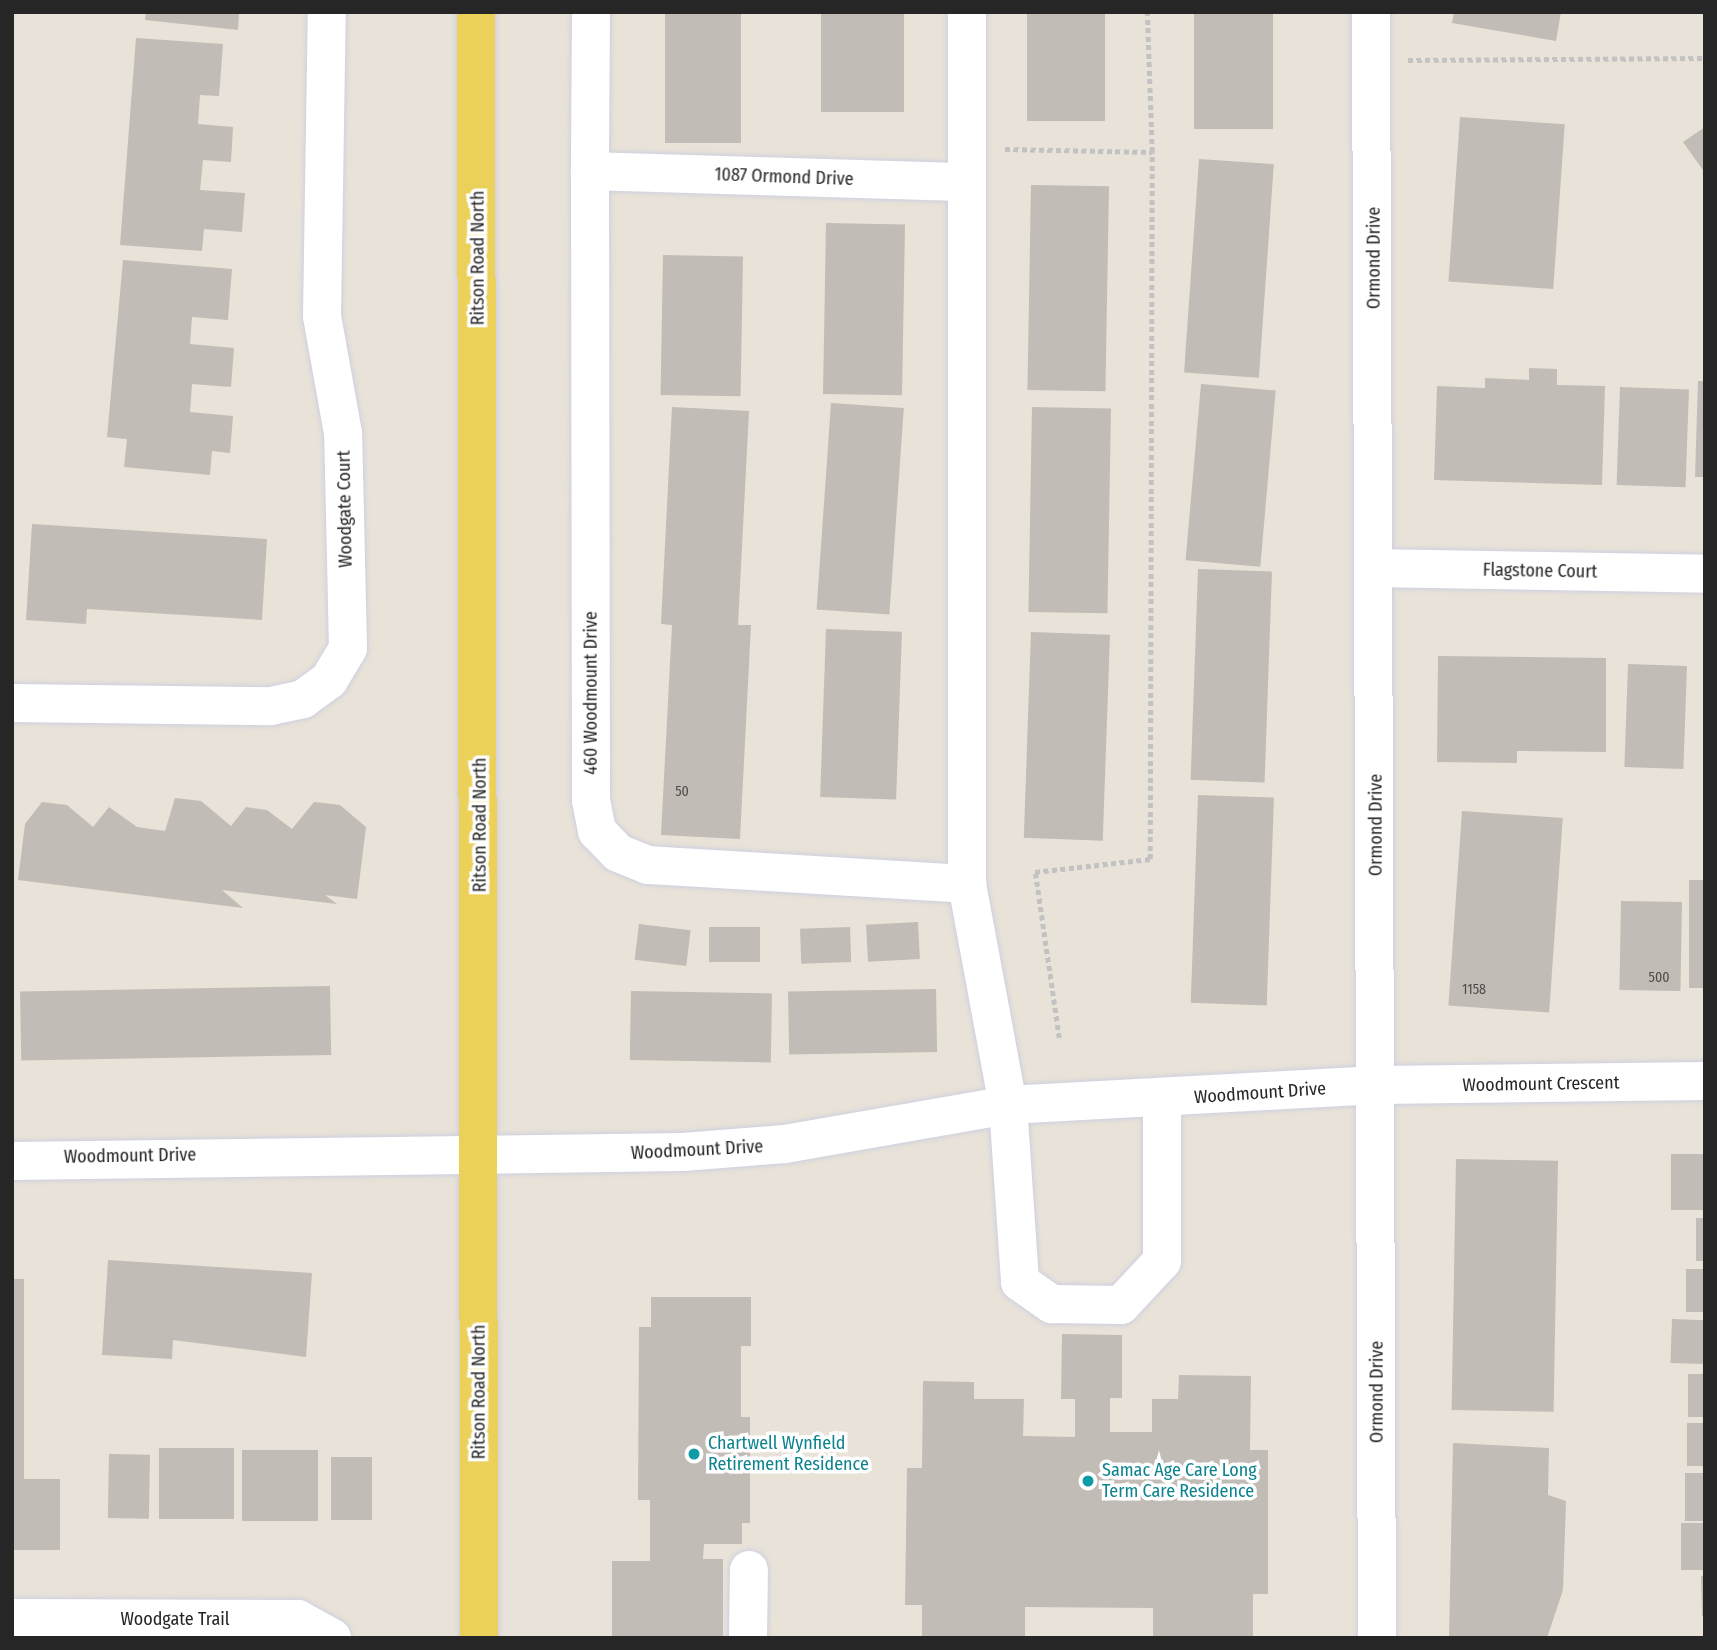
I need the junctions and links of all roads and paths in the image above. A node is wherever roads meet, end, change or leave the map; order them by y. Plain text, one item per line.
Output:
1 (327, 12) edge
2 (476, 12) edge
3 (591, 12) edge
4 (967, 12) edge
5 (1147, 12) edge
6 (1371, 12) edge
7 (1705, 58) edge
8 (1372, 60) junction
9 (1152, 152) junction
10 (967, 165) junction
11 (590, 172) junction
12 (1376, 568) junction
13 (1705, 574) edge
14 (12, 703) edge
15 (967, 884) junction
16 (1059, 1038) dead end
17 (1705, 1081) edge
18 (1377, 1085) junction
19 (1162, 1100) junction
20 (1007, 1105) junction
21 (480, 1155) junction
22 (12, 1161) edge
23 (749, 1570) dead end
24 (12, 1618) edge
25 (332, 1638) edge
26 (479, 1638) edge
27 (748, 1638) edge
28 (1377, 1638) edge

1 - 14 street, Woodgate Court
2 - 21 main road, Ritson Road North
3 - 11 street
4 - 10 street
5 - 9 path
6 - 8 street, Ormond Drive
7 - 8 path
8 - 12 street, Ormond Drive
9 - 10 path
9 - 16 path
10 - 11 street, 1087 Ormond Drive
10 - 15 street
11 - 15 street, 460 Woodmount Drive
12 - 13 street, Flagstone Court
12 - 18 street, Ormond Drive
15 - 20 street
17 - 18 street, Woodmount Crescent
18 - 19 street, Woodmount Drive
18 - 28 street, Ormond Drive
19 - 20 street, Woodmount Drive
19 - 20 street
20 - 21 street, Woodmount Drive
21 - 22 street, Woodmount Drive
21 - 26 main road, Ritson Road North
23 - 27 street
24 - 25 street, Woodgate Trail

